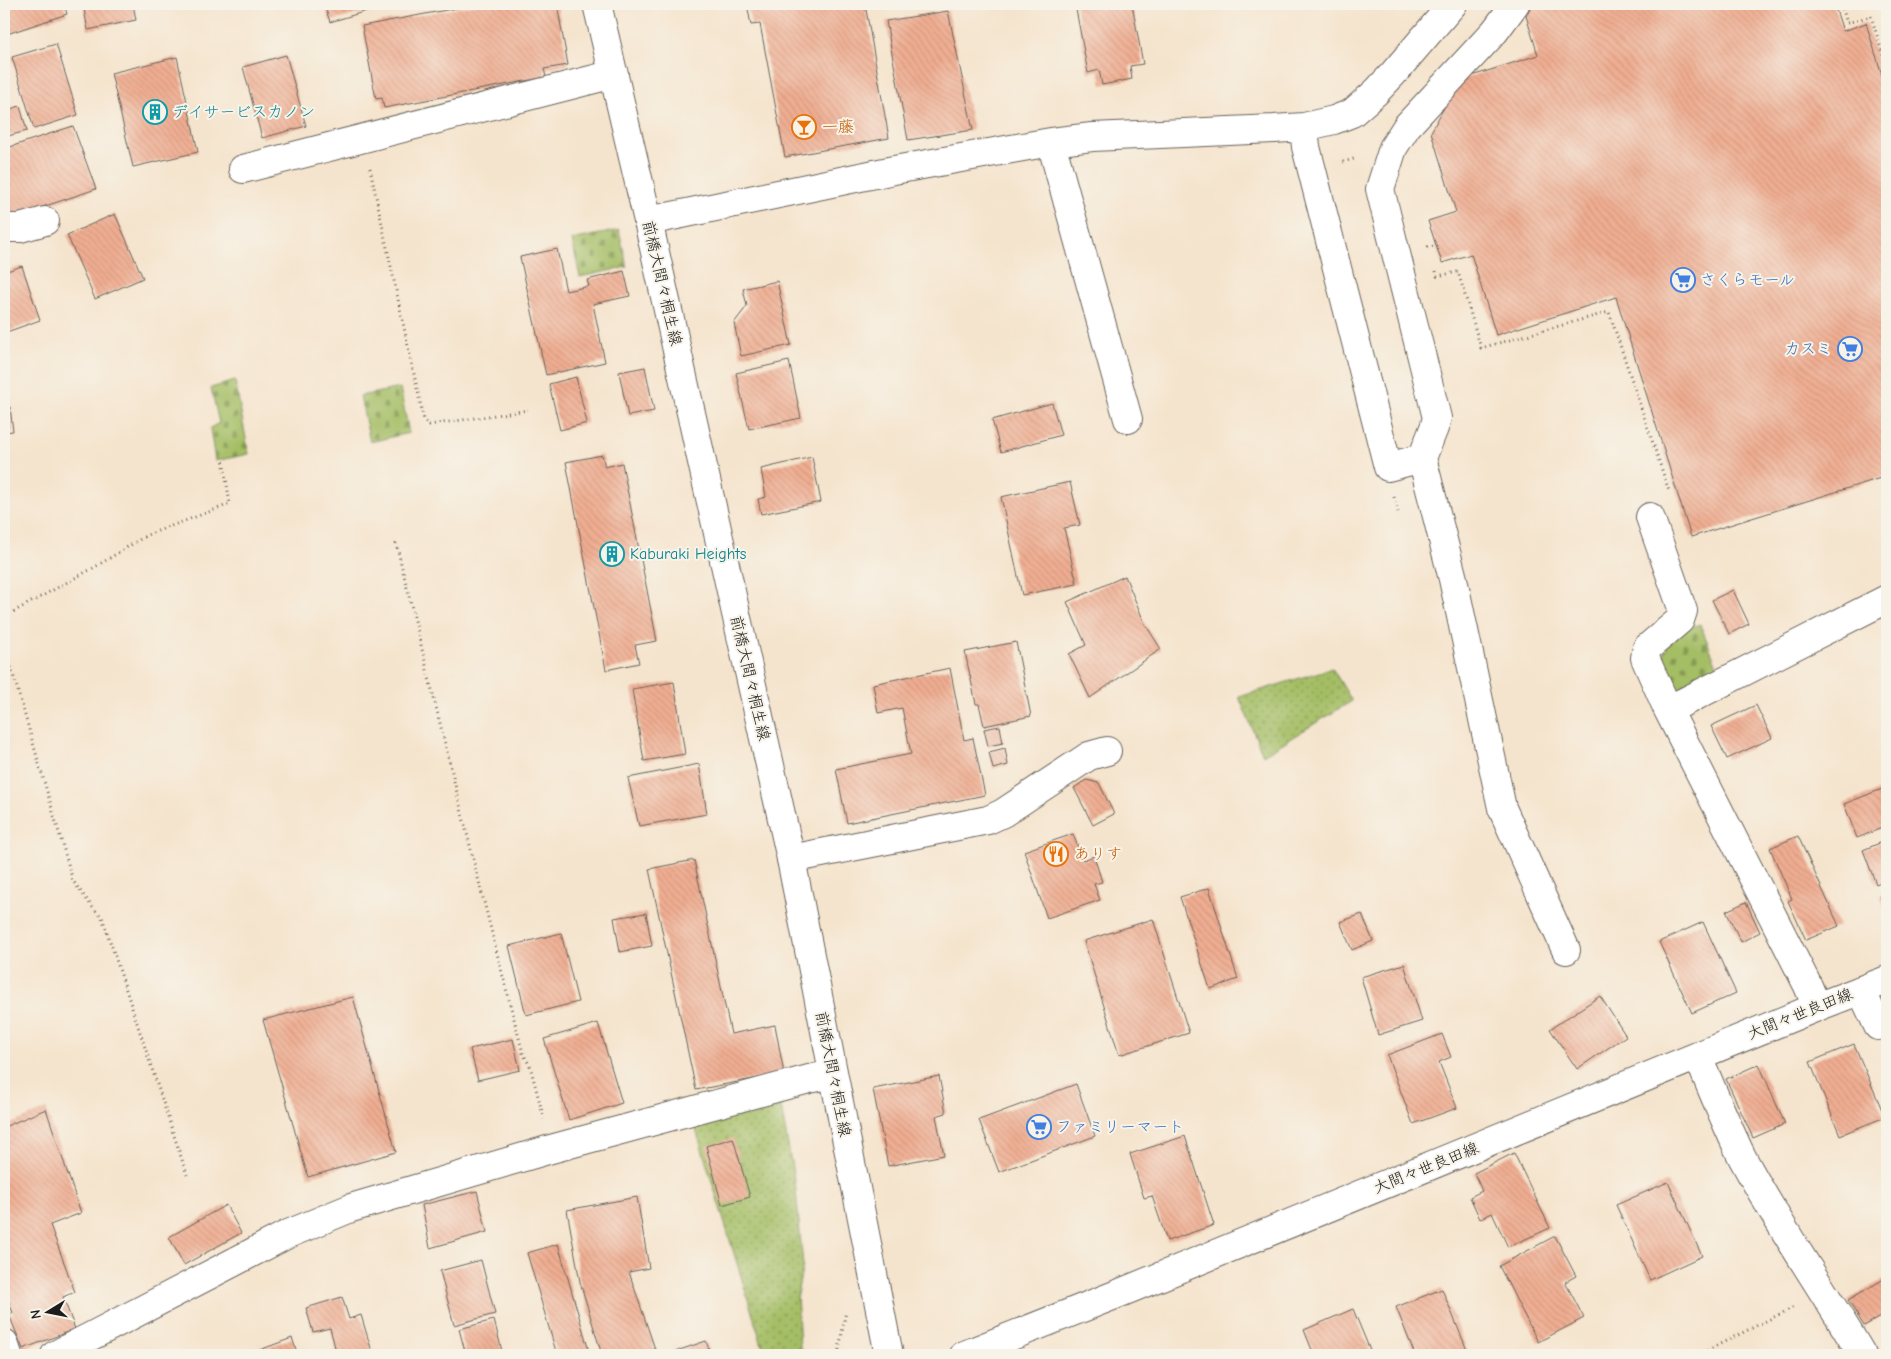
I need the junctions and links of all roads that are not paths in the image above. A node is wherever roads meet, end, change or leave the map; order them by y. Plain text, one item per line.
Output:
1 (597, 4) edge
2 (1454, 4) edge
3 (1515, 4) edge
4 (614, 74) junction
5 (1304, 127) junction
6 (1051, 142) junction
7 (243, 169) dead end
8 (45, 221) dead end
9 (648, 221) junction
10 (4, 228) edge
11 (1128, 419) dead end
12 (1422, 458) junction
13 (1650, 517) dead end
14 (1887, 599) edge
15 (1668, 710) junction
16 (1107, 751) dead end
17 (791, 859) junction
18 (1566, 950) dead end
19 (1887, 980) edge
20 (1861, 990) junction
21 (1817, 1007) junction
22 (1878, 1026) dead end
23 (1698, 1056) junction
24 (833, 1074) junction
25 (4, 1343) edge
26 (8, 1355) edge
27 (55, 1355) edge
28 (889, 1355) edge
29 (964, 1355) edge
30 (1862, 1355) edge

1 - 4 street, 前橋大間々桐生線
2 - 5 street
3 - 12 street
4 - 7 street
4 - 9 street, 前橋大間々桐生線
5 - 6 street
5 - 12 street
6 - 9 street
6 - 11 street
8 - 10 street
9 - 17 street, 前橋大間々桐生線
12 - 18 street
13 - 15 street
14 - 15 street
15 - 21 street
16 - 17 street
17 - 24 street, 前橋大間々桐生線
19 - 20 street, 大間々世良田線
20 - 21 street, 大間々世良田線
20 - 22 street
21 - 23 street, 大間々世良田線
23 - 29 street, 大間々世良田線
23 - 30 street
24 - 27 street
24 - 28 street, 前橋大間々桐生線
25 - 26 street

